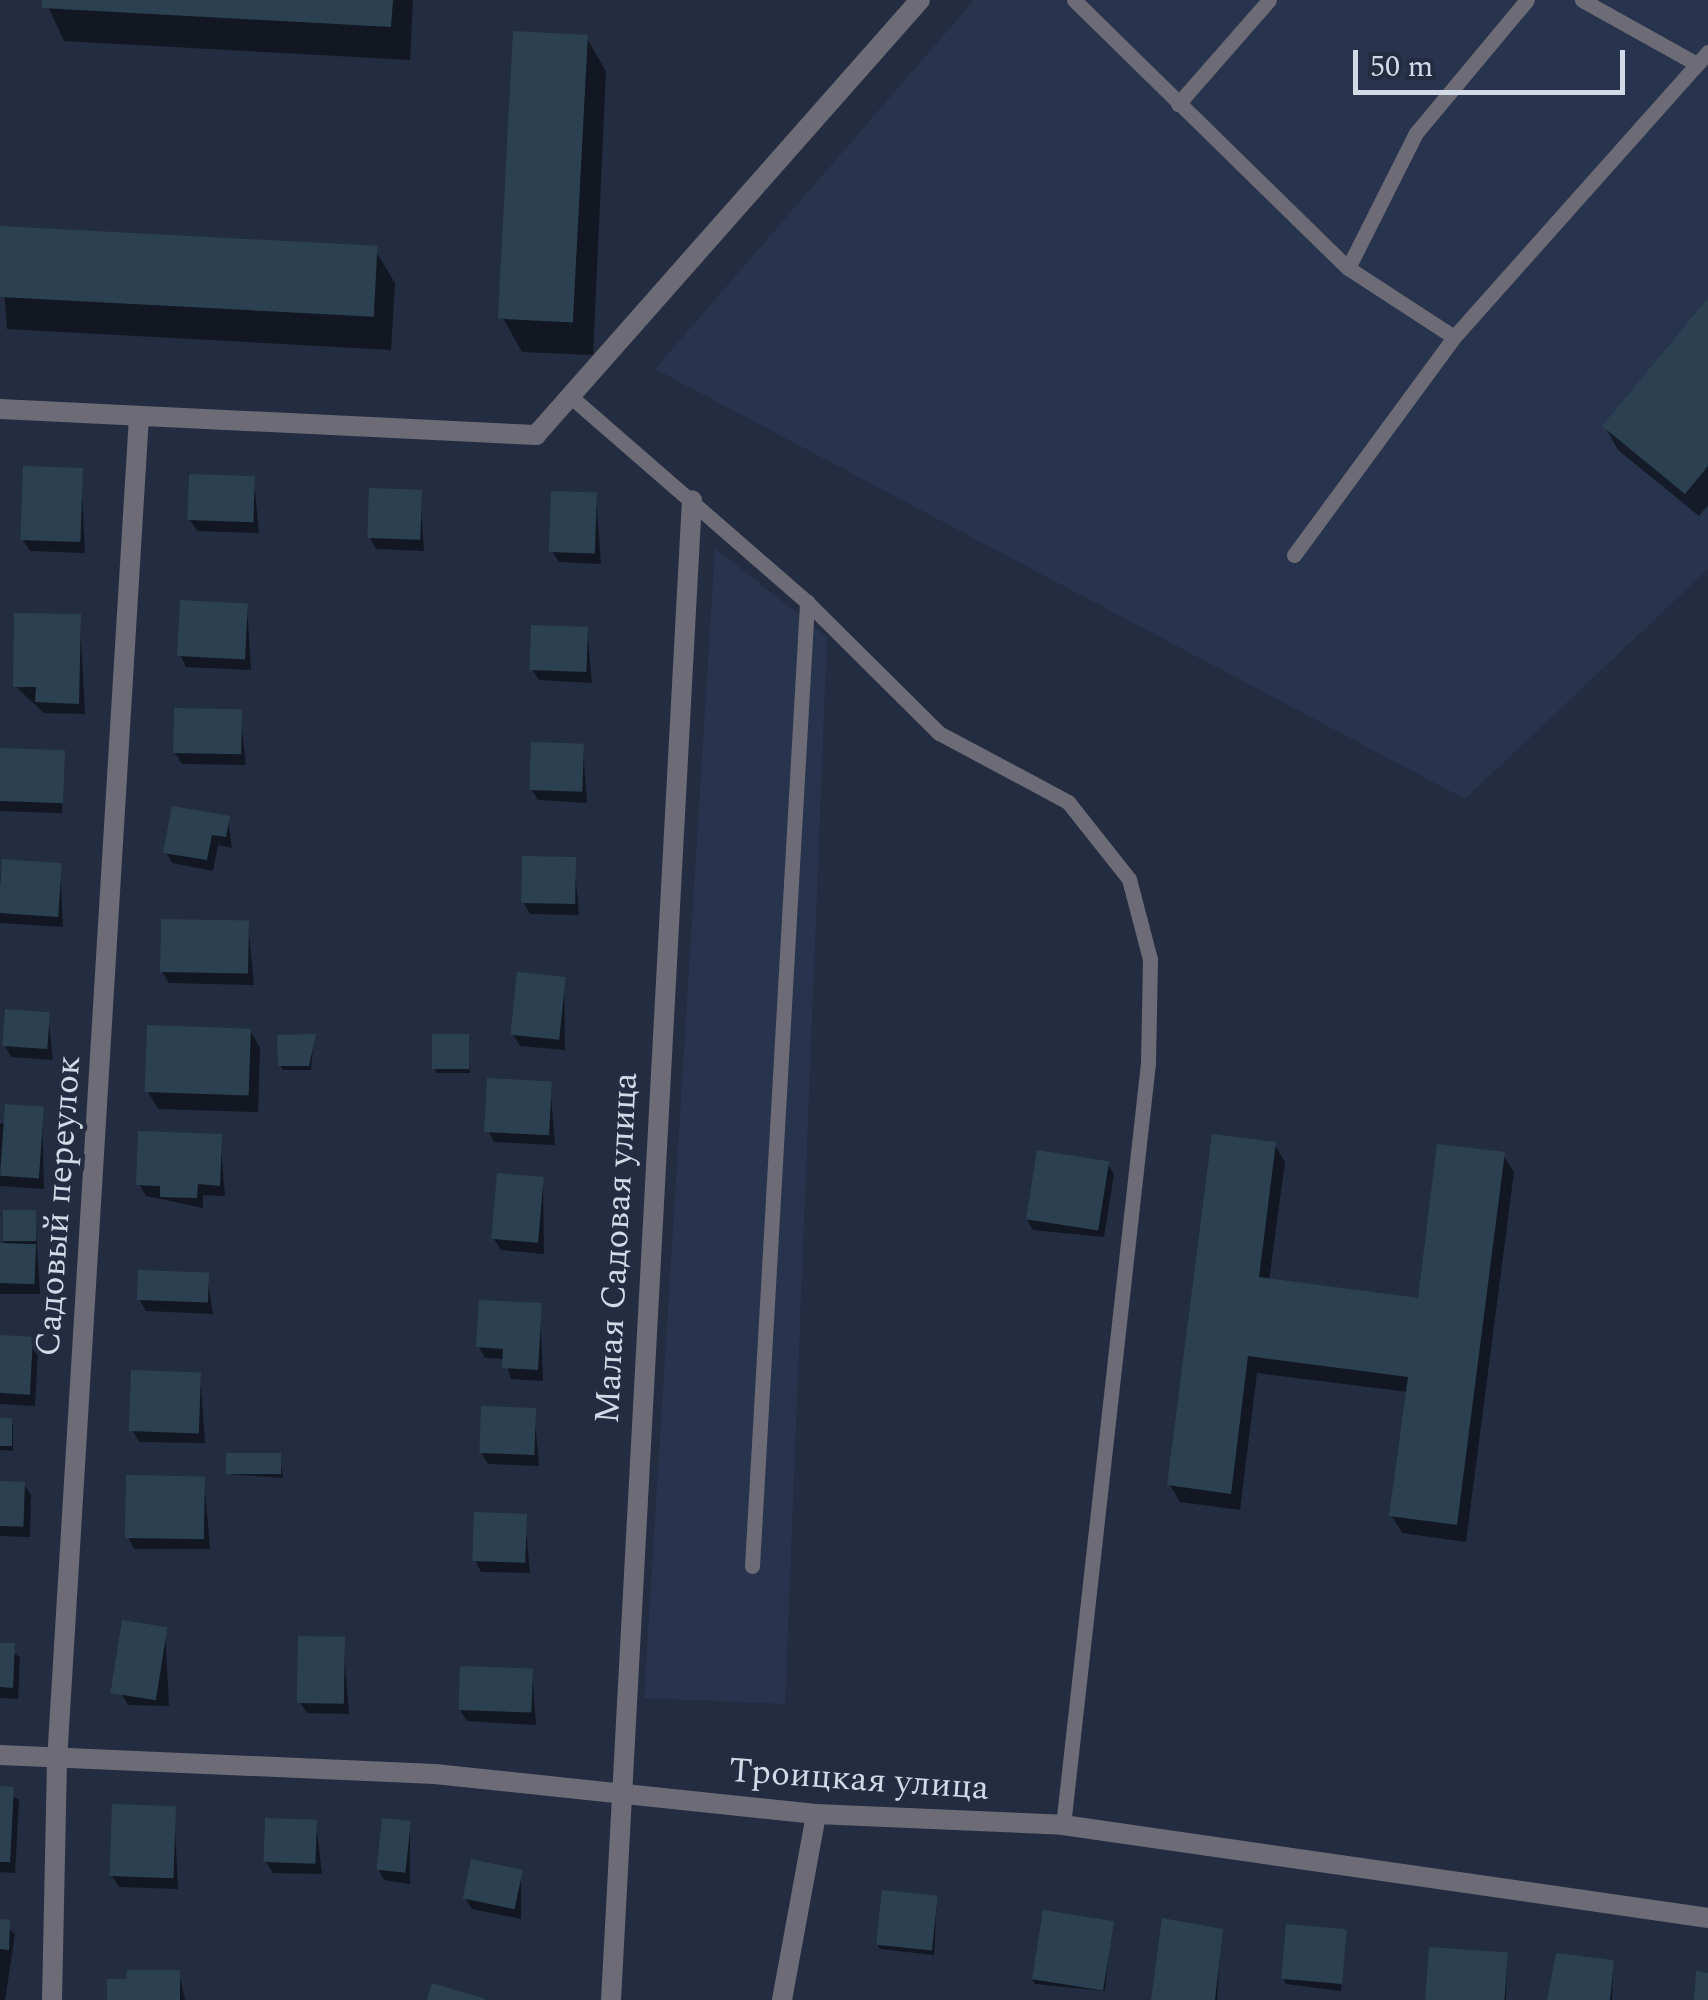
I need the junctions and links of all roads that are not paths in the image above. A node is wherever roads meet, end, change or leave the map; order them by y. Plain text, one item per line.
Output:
1 (920, 0) edge
2 (1074, 0) edge
3 (1269, 0) edge
4 (1527, 0) edge
5 (1582, 0) edge
6 (1702, 58) edge
7 (1178, 104) junction
8 (1348, 268) junction
9 (1454, 338) junction
10 (570, 396) junction
11 (0, 408) edge
12 (140, 417) junction
13 (692, 500) junction
14 (1294, 556) dead end
15 (807, 602) junction
16 (752, 1566) dead end
17 (0, 1755) edge
18 (57, 1761) junction
19 (627, 1794) junction
20 (816, 1814) junction
21 (1062, 1825) junction
22 (1708, 1918) edge
23 (52, 2000) edge
24 (611, 2000) edge
25 (782, 2000) edge

1 - 10 street
2 - 7 lane
3 - 7 lane
4 - 8 lane
5 - 6 lane
6 - 9 lane
7 - 8 lane
8 - 9 lane
9 - 14 lane
10 - 12 street
10 - 13 lane
11 - 12 street
12 - 18 street, Садовый переулок
13 - 15 lane
13 - 19 street, Малая Садовая улица
15 - 16 lane
15 - 21 lane
17 - 18 street, Троицкая улица
18 - 19 street, Троицкая улица
18 - 23 street, Садовый переулок
19 - 20 street, Троицкая улица
19 - 24 street, Малая Садовая улица
20 - 21 street, Троицкая улица
20 - 25 street
21 - 22 street, Троицкая улица

